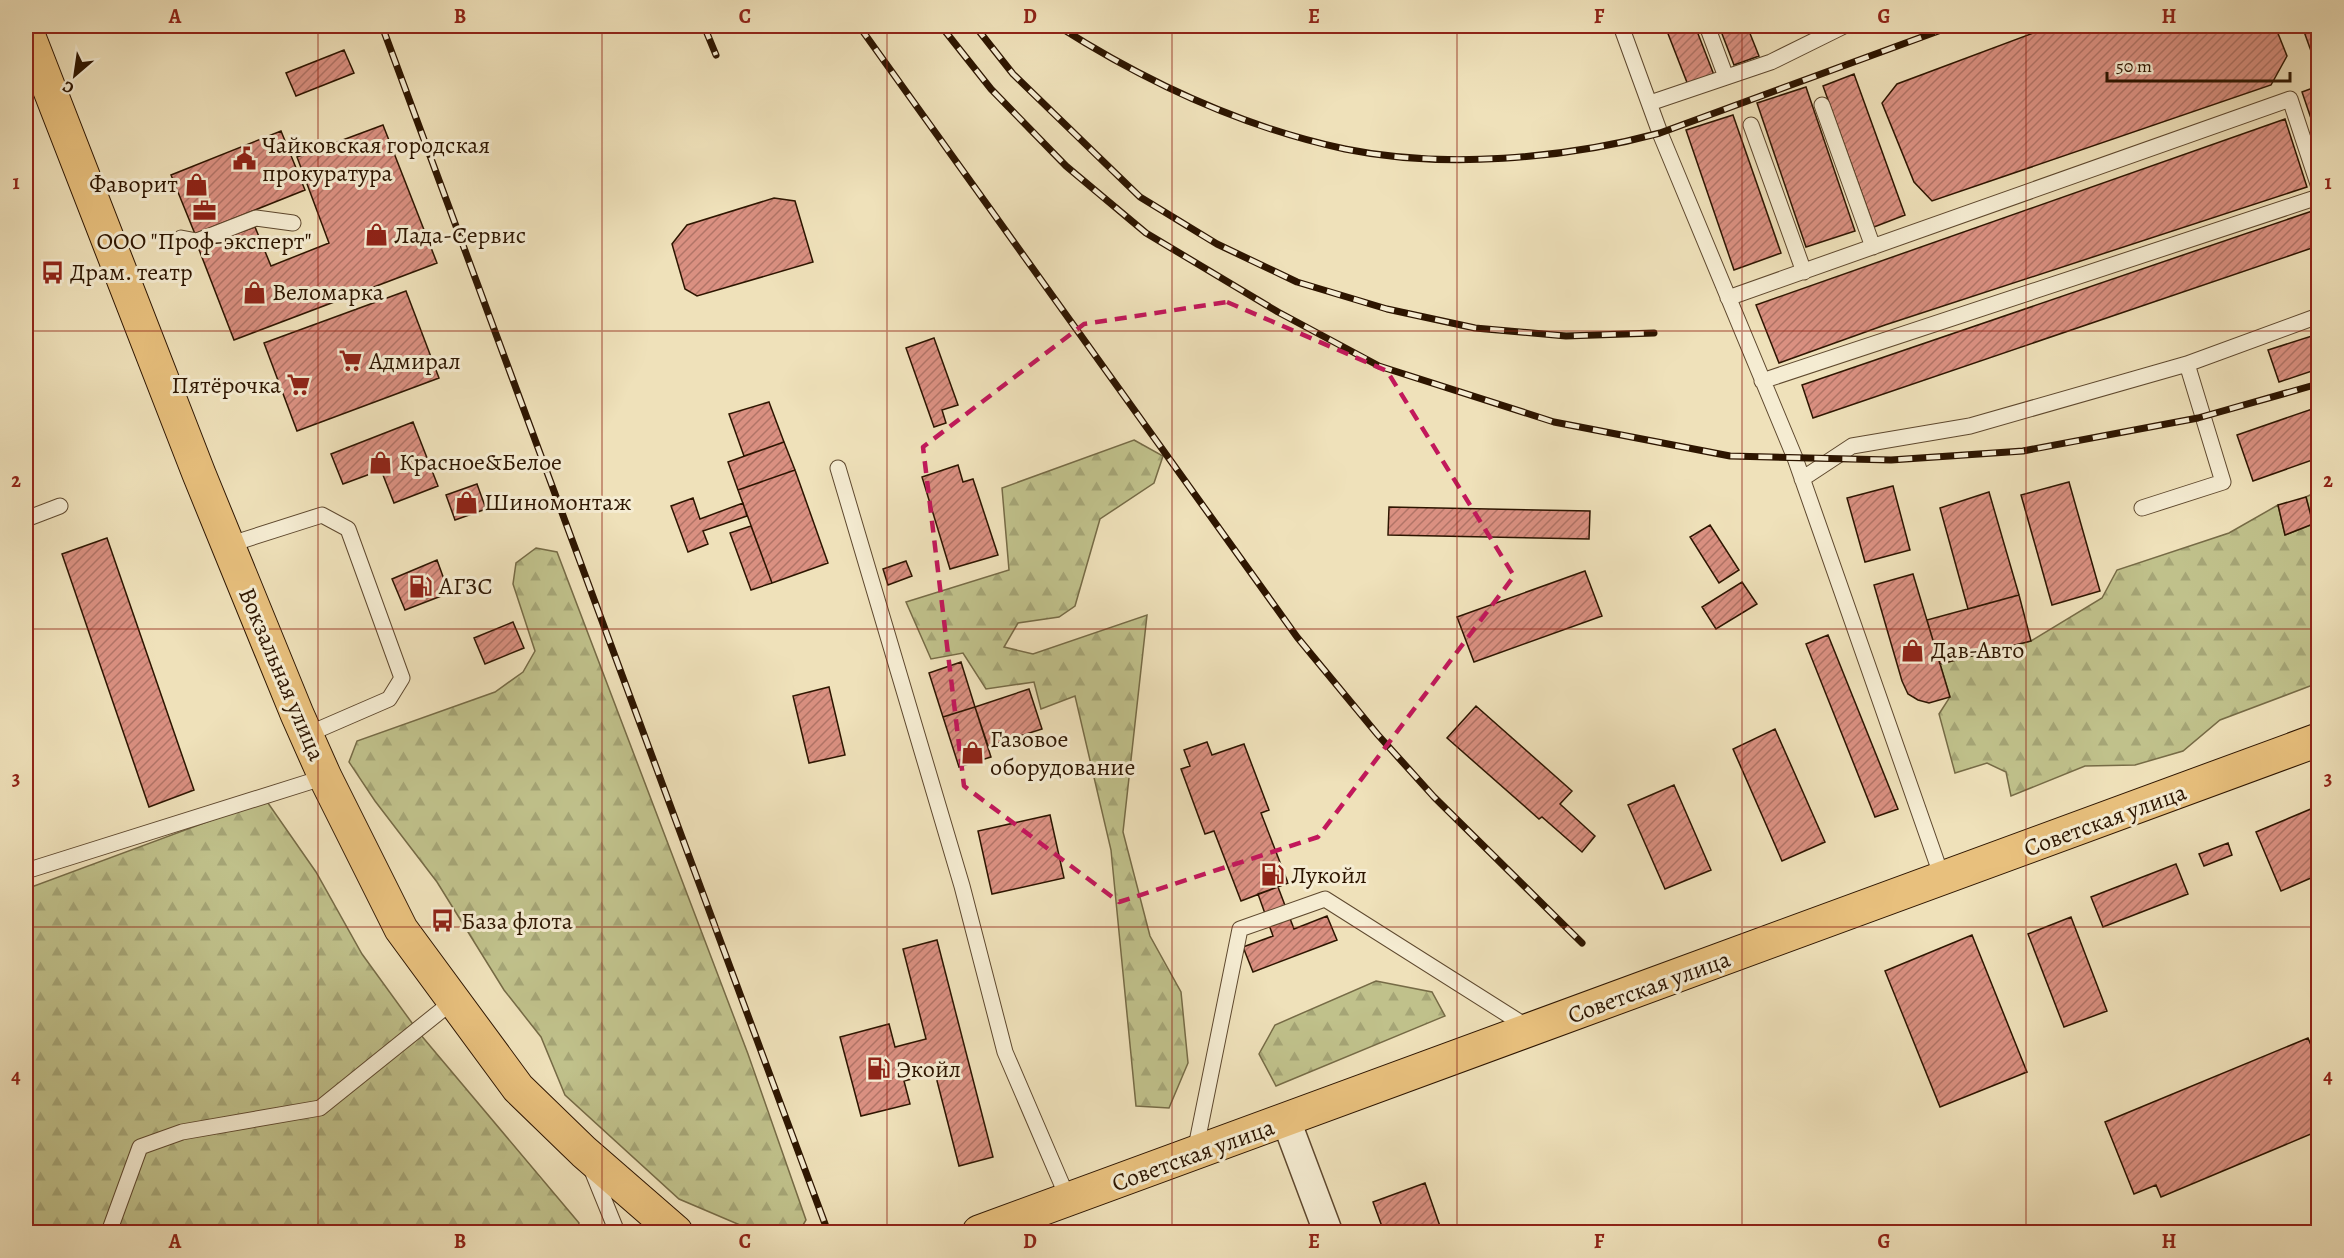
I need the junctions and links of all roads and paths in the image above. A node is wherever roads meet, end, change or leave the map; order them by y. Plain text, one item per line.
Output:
1 (1621, 26) edge
2 (1707, 26) edge
3 (1844, 26) edge
4 (26, 29) edge
5 (1726, 78) junction
6 (1650, 103) junction
7 (1822, 105) dead end
8 (1751, 124) dead end
9 (2319, 184) edge
10 (2319, 197) edge
11 (293, 223) dead end
12 (180, 238) dead end
13 (1873, 247) junction
14 (1804, 272) junction
15 (1728, 298) junction
16 (2319, 316) edge
17 (2187, 364) junction
18 (1762, 381) junction
19 (838, 468) dead end
20 (1802, 479) junction
21 (60, 507) dead end
22 (2142, 508) dead end
23 (26, 519) edge
24 (228, 545) junction
25 (306, 735) junction
26 (2319, 740) edge
27 (325, 777) junction
28 (26, 871) edge
29 (1943, 880) junction
30 (453, 1001) junction
31 (1532, 1029) junction
32 (1286, 1120) junction
33 (584, 1152) junction
34 (1195, 1154) junction
35 (1069, 1201) junction
36 (109, 1233) edge
37 (617, 1233) edge
38 (676, 1233) edge
39 (979, 1233) edge
40 (1328, 1233) edge

1 - 6 lane
2 - 5 lane
3 - 5 lane
4 - 24 main road, Вокзальная улица
5 - 6 lane
6 - 15 lane
7 - 13 lane
8 - 14 lane
9 - 13 lane
10 - 18 lane
11 - 12 lane
13 - 14 lane
14 - 15 lane
15 - 18 lane
16 - 17 lane
17 - 20 lane
17 - 22 lane
18 - 20 lane
19 - 35 lane
20 - 29 lane
21 - 23 lane
24 - 25 main road, Вокзальная улица
24 - 25 lane
25 - 27 main road, Вокзальная улица
26 - 29 main road, Советская улица
27 - 28 lane
27 - 30 main road, Вокзальная улица
29 - 31 main road, Советская улица
30 - 33 main road, Вокзальная улица
30 - 36 lane
31 - 32 main road, Советская улица
31 - 34 lane
32 - 34 main road, Советская улица
32 - 40 street
33 - 37 lane
33 - 38 main road, Вокзальная улица
34 - 35 main road, Советская улица
35 - 39 main road, Советская улица

